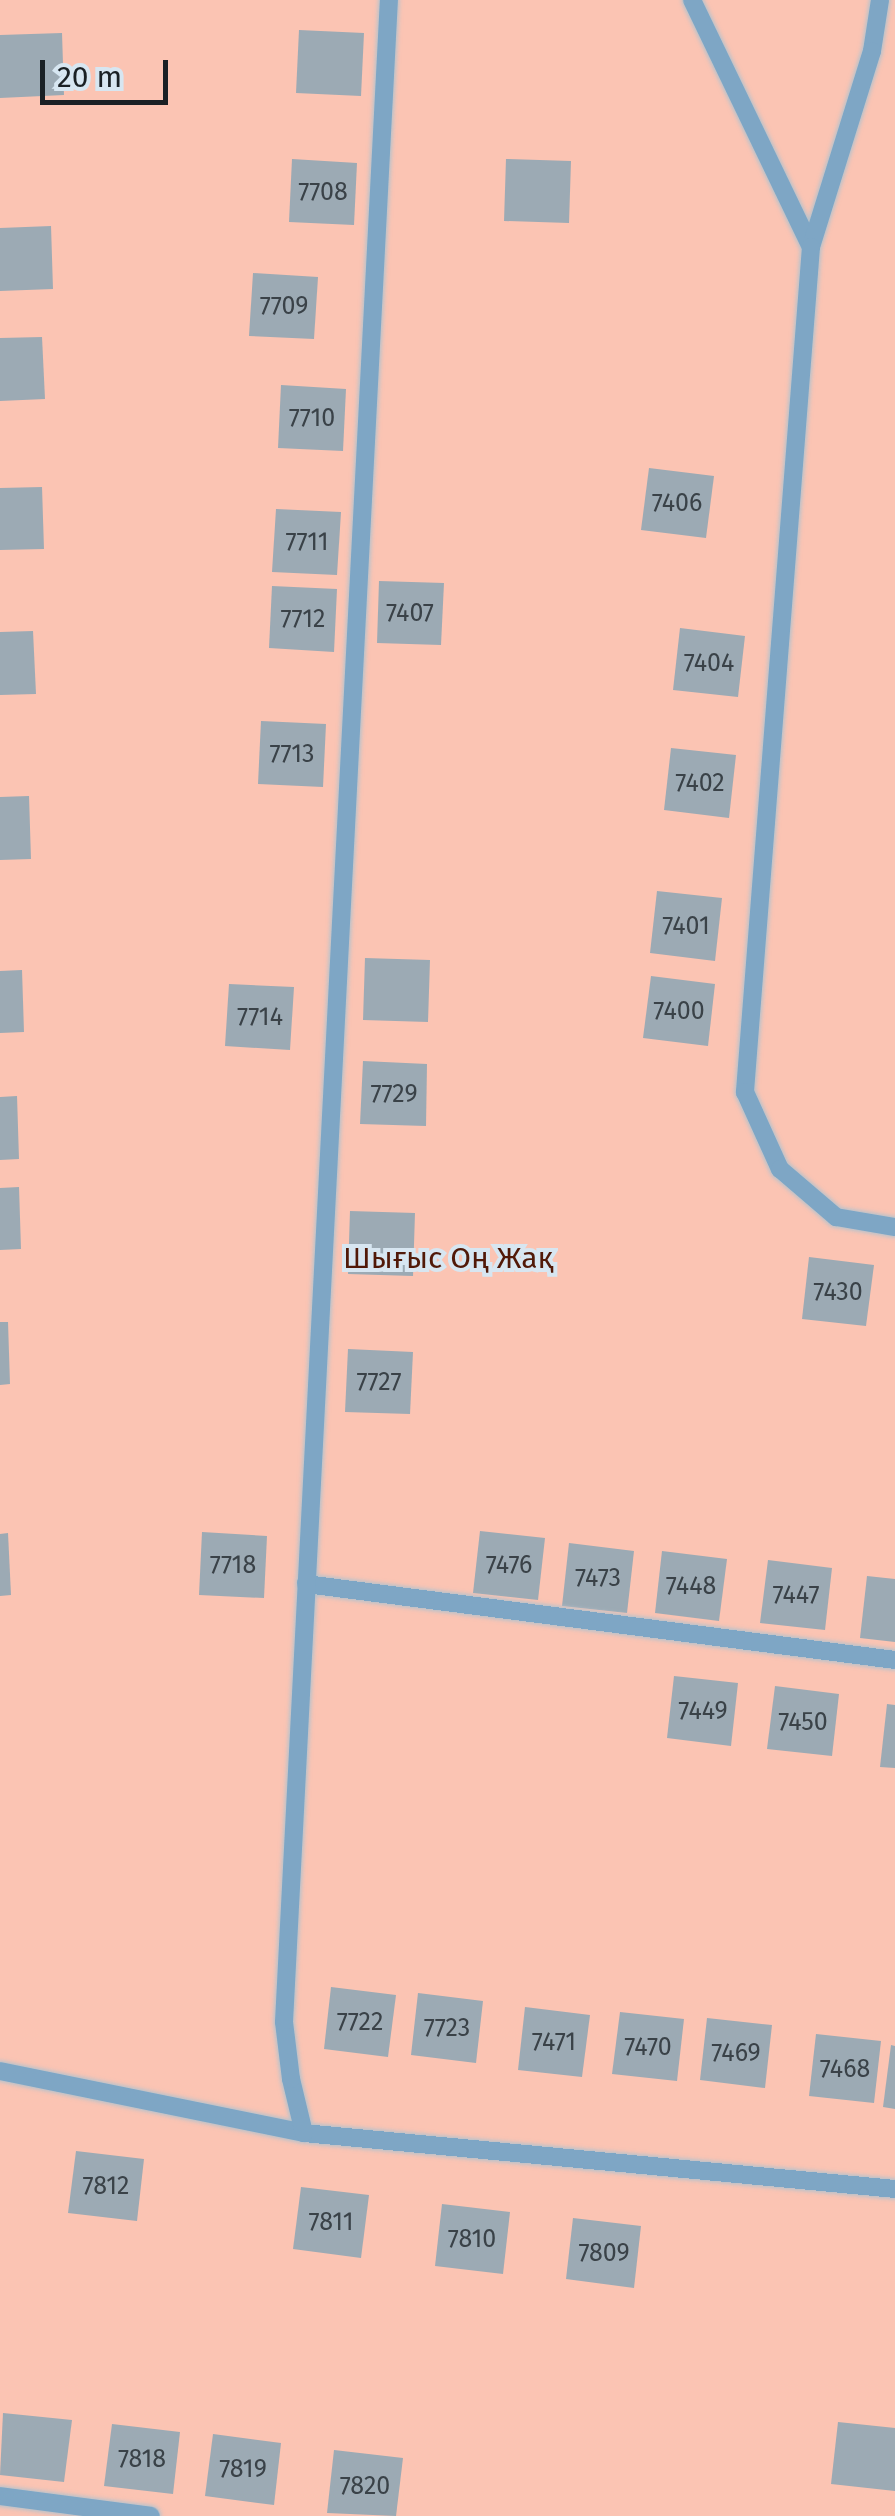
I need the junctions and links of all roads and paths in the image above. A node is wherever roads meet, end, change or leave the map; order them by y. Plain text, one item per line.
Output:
1 (389, 0) edge
2 (692, 0) edge
3 (880, 0) edge
4 (811, 247) junction
5 (895, 1227) edge
6 (306, 1584) junction
7 (895, 1660) edge
8 (0, 2071) edge
9 (304, 2133) junction
10 (895, 2190) edge
11 (0, 2496) edge
12 (151, 2516) edge

1 - 6 lane
2 - 4 lane
3 - 4 lane
4 - 5 lane
6 - 7 lane
6 - 9 lane
8 - 9 lane
9 - 10 lane
11 - 12 lane

